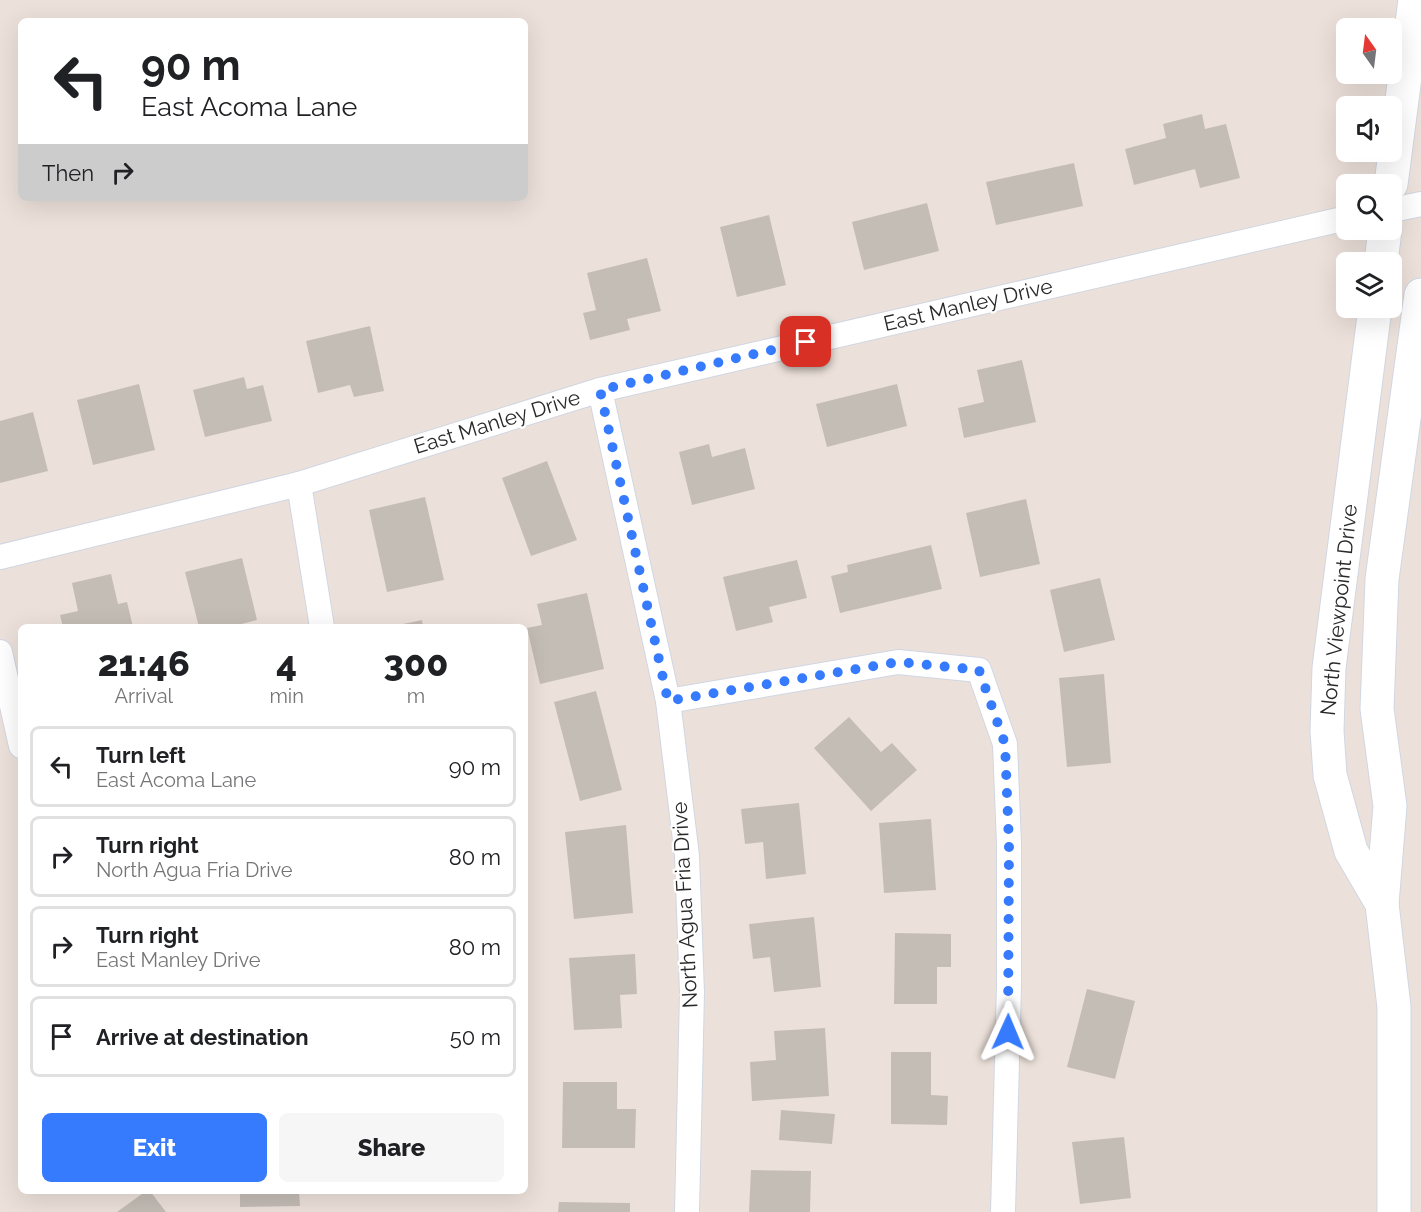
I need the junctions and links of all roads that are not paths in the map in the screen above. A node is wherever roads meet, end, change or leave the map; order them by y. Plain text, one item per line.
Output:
1 (1414, 0) edge
2 (1392, 174) edge
3 (1421, 204) edge
4 (1402, 208) edge
5 (1336, 221) edge
6 (1421, 295) edge
7 (1374, 318) edge
8 (600, 390) junction
9 (299, 484) junction
10 (0, 557) edge
11 (322, 624) edge
12 (0, 652) edge
13 (668, 701) junction
14 (18, 733) edge
15 (1382, 904) junction
16 (687, 1212) edge
17 (1003, 1212) edge
18 (1394, 1212) edge

1 - 2 main road
3 - 4 street
5 - 8 street, East Manley Drive
6 - 15 main road, North Viewpoint Drive
7 - 15 main road, North Viewpoint Drive
8 - 9 street, East Manley Drive
8 - 13 street, North Agua Fria Drive
9 - 10 street, East Manley Drive
9 - 11 street
12 - 14 street
13 - 16 street, North Agua Fria Drive
13 - 17 street
15 - 18 main road, North Viewpoint Drive

